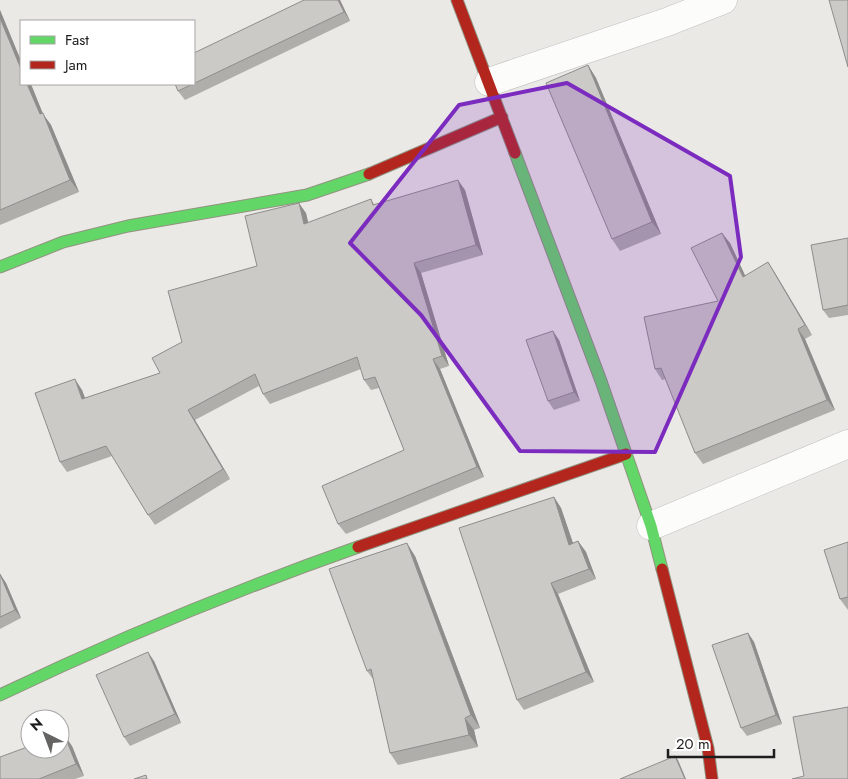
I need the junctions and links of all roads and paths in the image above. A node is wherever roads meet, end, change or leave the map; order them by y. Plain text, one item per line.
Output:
1 (457, 0) edge
2 (723, 0) edge
3 (489, 82) junction
4 (502, 117) junction
5 (0, 267) edge
6 (848, 444) edge
7 (626, 454) junction
8 (651, 526) junction
9 (0, 694) edge
10 (712, 779) edge

1 - 3 street
2 - 3 street
3 - 4 street
4 - 5 street
4 - 7 street
6 - 8 street
7 - 8 street
7 - 9 street
8 - 10 street

